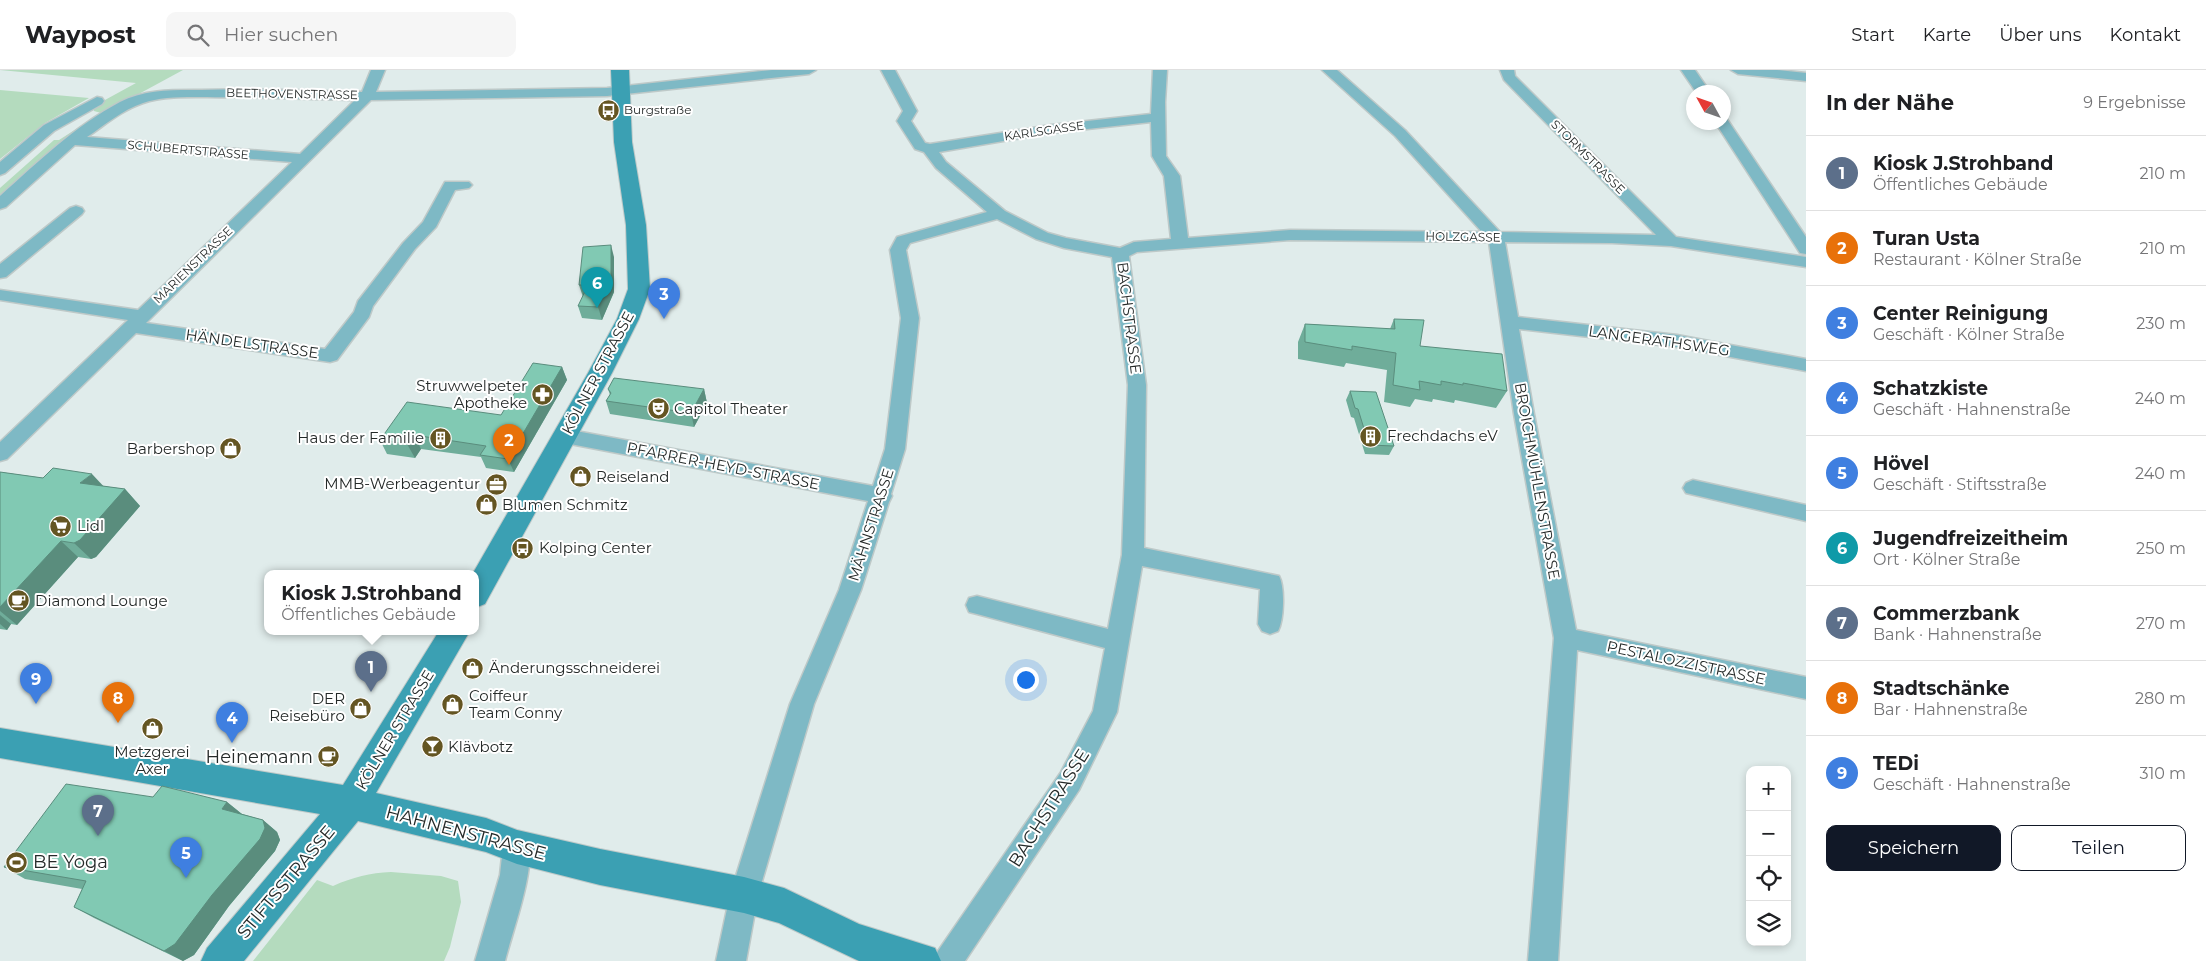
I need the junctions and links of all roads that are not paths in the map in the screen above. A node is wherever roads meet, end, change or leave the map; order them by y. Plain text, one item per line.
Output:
1 (378, 70) edge
2 (809, 70) edge
3 (888, 70) edge
4 (1160, 70) edge
5 (1330, 70) edge
6 (1507, 70) edge
7 (1688, 70) edge
8 (1738, 70) edge
9 (1806, 78) edge
10 (620, 80) edge
11 (1698, 85) edge
12 (366, 96) junction
13 (97, 101) dead end
14 (1159, 117) junction
15 (1727, 130) edge
16 (72, 140) junction
17 (929, 149) junction
18 (304, 159) junction
19 (0, 170) edge
20 (464, 185) dead end
21 (0, 204) edge
22 (76, 211) dead end
23 (999, 214) junction
24 (1496, 237) junction
25 (1671, 241) junction
26 (1180, 243) junction
27 (1120, 254) junction
28 (1805, 261) edge
29 (0, 273) edge
30 (0, 295) edge
31 (136, 321) junction
32 (1510, 322) junction
33 (1806, 365) edge
34 (565, 436) junction
35 (0, 454) edge
36 (1693, 488) dead end
37 (882, 496) junction
38 (1806, 512) edge
39 (1133, 555) junction
40 (479, 589) edge
41 (977, 606) dead end
42 (1270, 624) dead end
43 (453, 635) edge
44 (1566, 638) junction
45 (1118, 642) junction
46 (1806, 688) edge
47 (0, 743) edge
48 (351, 803) junction
49 (517, 847) junction
50 (744, 895) junction
51 (220, 961) edge
52 (490, 961) edge
53 (731, 961) edge
54 (922, 961) edge
55 (948, 961) edge
56 (1543, 961) edge

1 - 12 street, MARIENSTRASSE
2 - 10 street
3 - 17 street, BACHSTRASSE
4 - 14 street
5 - 24 street
6 - 25 street, STORMSTRASSE
7 - 11 street
8 - 9 street
10 - 12 street, BEETHOVENSTRASSE
10 - 34 main road, KÖLNER STRASSE
12 - 16 street, BEETHOVENSTRASSE
12 - 18 street, MARIENSTRASSE
13 - 19 street
14 - 17 street, KARLSGASSE
14 - 26 street
15 - 28 street
16 - 18 street, SCHUBERTSTRASSE
16 - 21 street, BEETHOVENSTRASSE
17 - 23 street, BACHSTRASSE
18 - 31 street, MARIENSTRASSE
20 - 31 street, HÄNDELSTRASSE
22 - 29 street
23 - 27 street, BACHSTRASSE
23 - 37 street, MÄHNSTRASSE
24 - 25 street, HOLZGASSE
24 - 26 street, HOLZGASSE
24 - 32 street, BROICHMÜHLENSTRASSE
25 - 28 street, HOLZGASSE
26 - 27 street, HOLZGASSE
27 - 39 street, BACHSTRASSE
30 - 31 street
31 - 35 street, MARIENSTRASSE
32 - 33 street, LANGERATHSWEG
32 - 44 street, BROICHMÜHLENSTRASSE
34 - 37 street, PFARRER-HEYD-STRASSE
34 - 40 main road, KÖLNER STRASSE
36 - 38 street
37 - 50 street, MÄHNSTRASSE
39 - 42 street
39 - 45 street, BACHSTRASSE
41 - 45 street
43 - 48 main road, KÖLNER STRASSE
44 - 46 street, PESTALOZZISTRASSE
44 - 56 street, BROICHMÜHLENSTRASSE
45 - 55 street, BACHSTRASSE
47 - 48 main road, HAHNENSTRASSE
48 - 49 main road, HAHNENSTRASSE
48 - 51 main road, STIFTSSTRASSE
49 - 50 main road, HAHNENSTRASSE
49 - 52 street
50 - 53 street, MÄHNSTRASSE
50 - 54 main road, HAHNENSTRASSE

